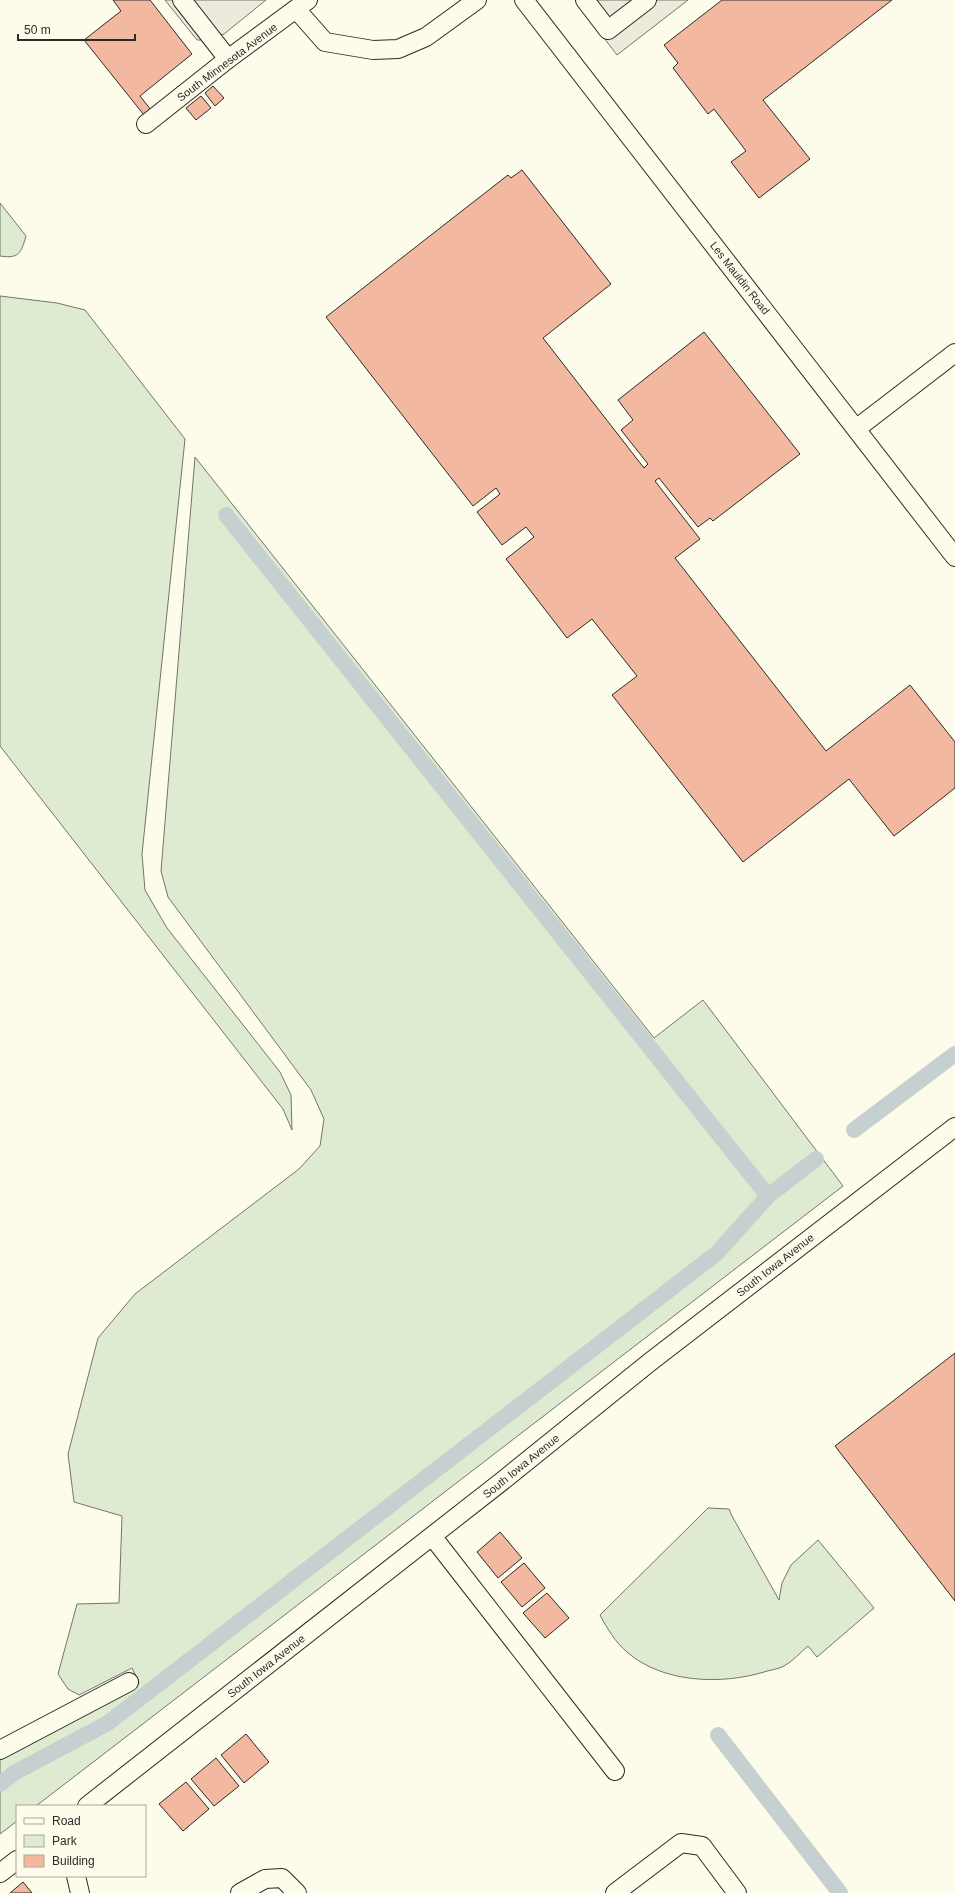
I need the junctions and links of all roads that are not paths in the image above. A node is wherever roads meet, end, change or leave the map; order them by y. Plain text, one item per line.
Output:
1 (182, 0) edge
2 (477, 0) edge
3 (585, 0) edge
4 (647, 0) edge
5 (526, 1) edge
6 (302, 5) edge
7 (228, 59) junction
8 (146, 124) dead end
9 (955, 353) edge
10 (856, 429) junction
11 (955, 557) edge
12 (955, 1127) edge
13 (432, 1536) junction
14 (129, 1682) dead end
15 (0, 1750) edge
16 (614, 1771) dead end
17 (88, 1805) edge
18 (16, 1861) edge
19 (0, 1873) edge
20 (76, 1877) edge
21 (618, 1892) edge
22 (80, 1893) edge
23 (240, 1893) edge
24 (297, 1893) edge
25 (737, 1893) edge

1 - 7 street
2 - 6 street
3 - 4 street
5 - 10 street, Les Mauldin Road
6 - 7 street, South Minnesota Avenue
7 - 8 street, South Minnesota Avenue
9 - 10 street
10 - 11 street, Les Mauldin Road
12 - 13 street, South Iowa Avenue
13 - 16 street
13 - 17 street, South Iowa Avenue
14 - 15 street
18 - 19 street
20 - 22 street
21 - 25 street
23 - 24 street

